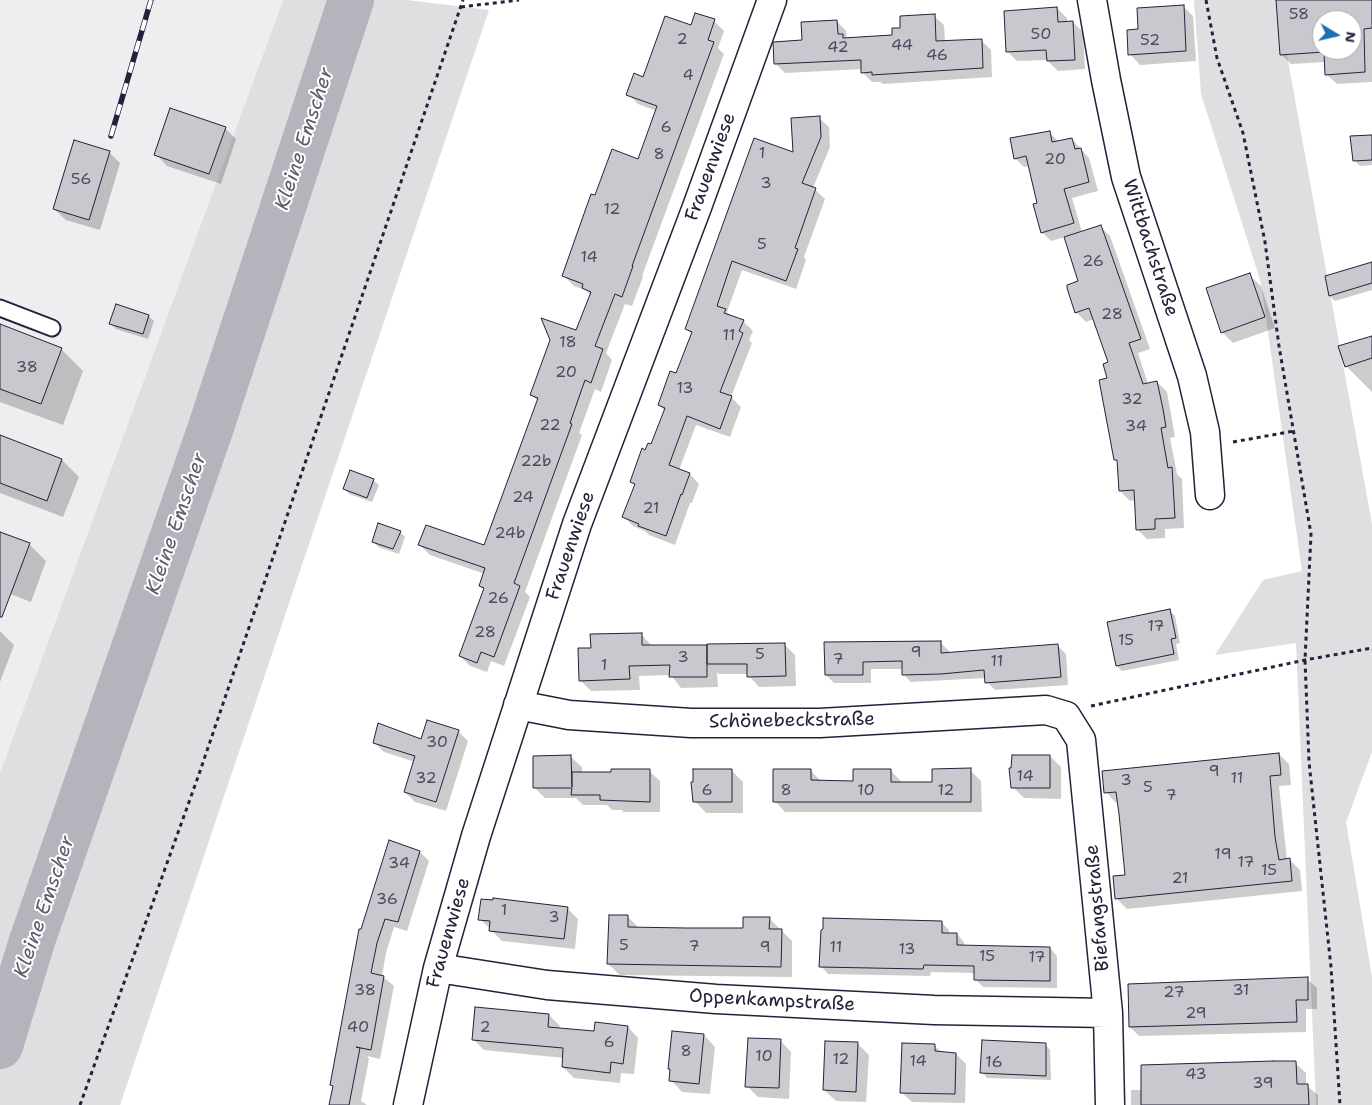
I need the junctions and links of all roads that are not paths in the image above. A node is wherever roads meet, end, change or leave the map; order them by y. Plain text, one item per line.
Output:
1 (772, 0) edge
2 (1092, 0) edge
3 (0, 308) edge
4 (52, 328) dead end
5 (1210, 495) dead end
6 (518, 705) junction
7 (1066, 716) joint
8 (438, 968) junction
9 (1108, 1013) junction
10 (408, 1105) edge
11 (1110, 1105) edge

1 - 6 street, Frauenwiese
2 - 5 street, Wittbachstraße
3 - 4 lane
6 - 7 street, Schönebeckstraße
6 - 8 street, Frauenwiese
7 - 9 street, Biefangstraße
8 - 9 street, Oppenkampstraße
8 - 10 street, Frauenwiese
9 - 11 street, Biefangstraße

